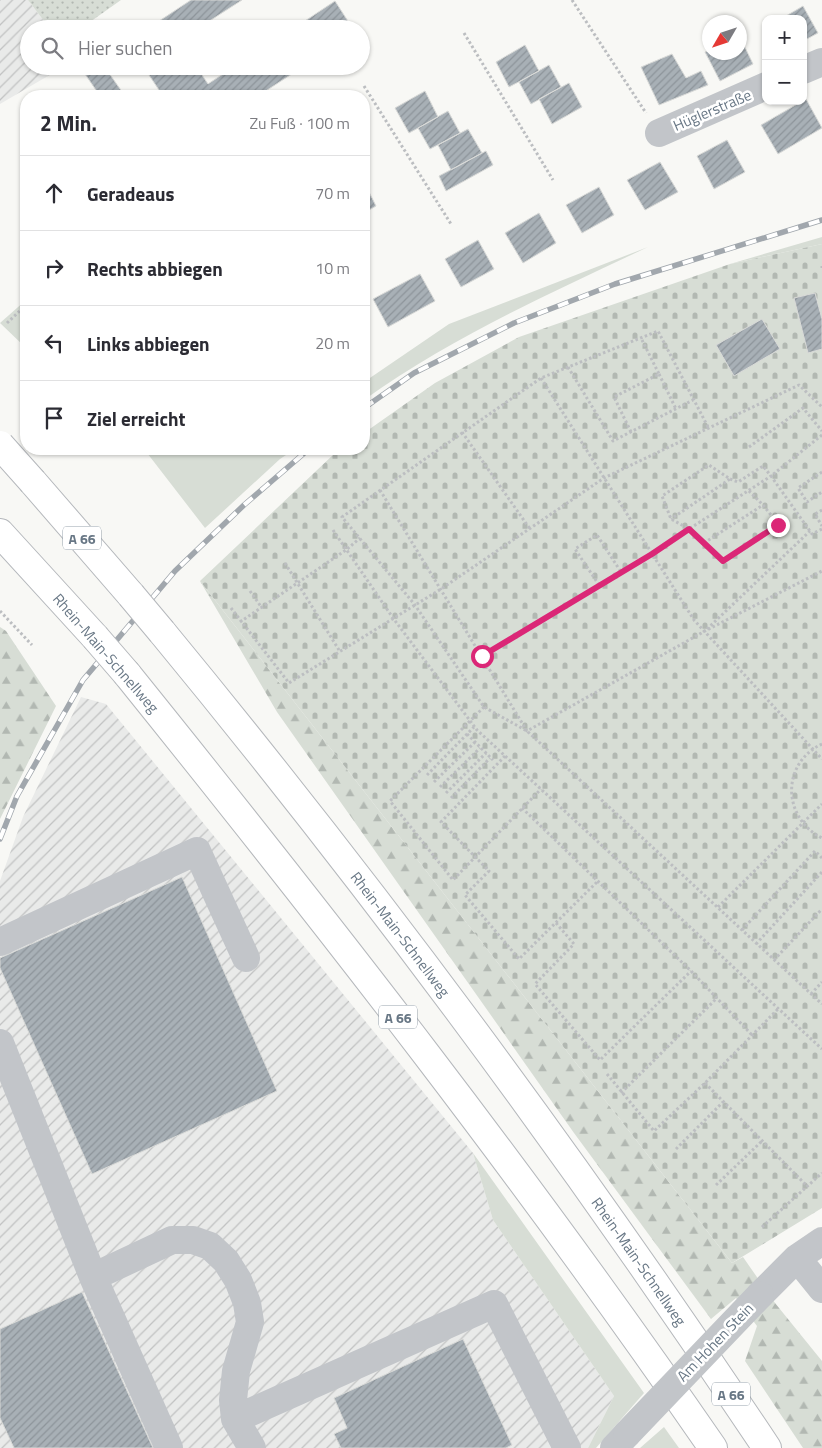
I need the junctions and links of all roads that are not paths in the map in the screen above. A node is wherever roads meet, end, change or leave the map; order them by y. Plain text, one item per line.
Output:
1 (822, 62) edge
2 (807, 68) edge
3 (762, 88) edge
4 (659, 133) road end
5 (0, 446) edge
6 (0, 533) edge
7 (0, 942) edge
8 (246, 958) dead end
9 (0, 1043) edge
10 (822, 1241) edge
11 (797, 1258) junction
12 (93, 1277) junction
13 (822, 1289) edge
14 (234, 1419) junction
15 (620, 1441) edge
16 (169, 1448) edge
17 (252, 1448) edge
18 (567, 1448) edge
19 (712, 1448) edge
20 (767, 1448) edge

1 - 2 street
3 - 4 street, Hüglerstraße
5 - 20 highway, Rhein-Main-Schnellweg / A 66, bridge
6 - 19 highway, Rhein-Main-Schnellweg / A 66, bridge
7 - 8 street
9 - 12 street
10 - 11 street, Am Hohen Stein
11 - 13 street
11 - 15 street, Am Hohen Stein, bridge
12 - 14 street
12 - 16 street
14 - 17 street
14 - 18 street

